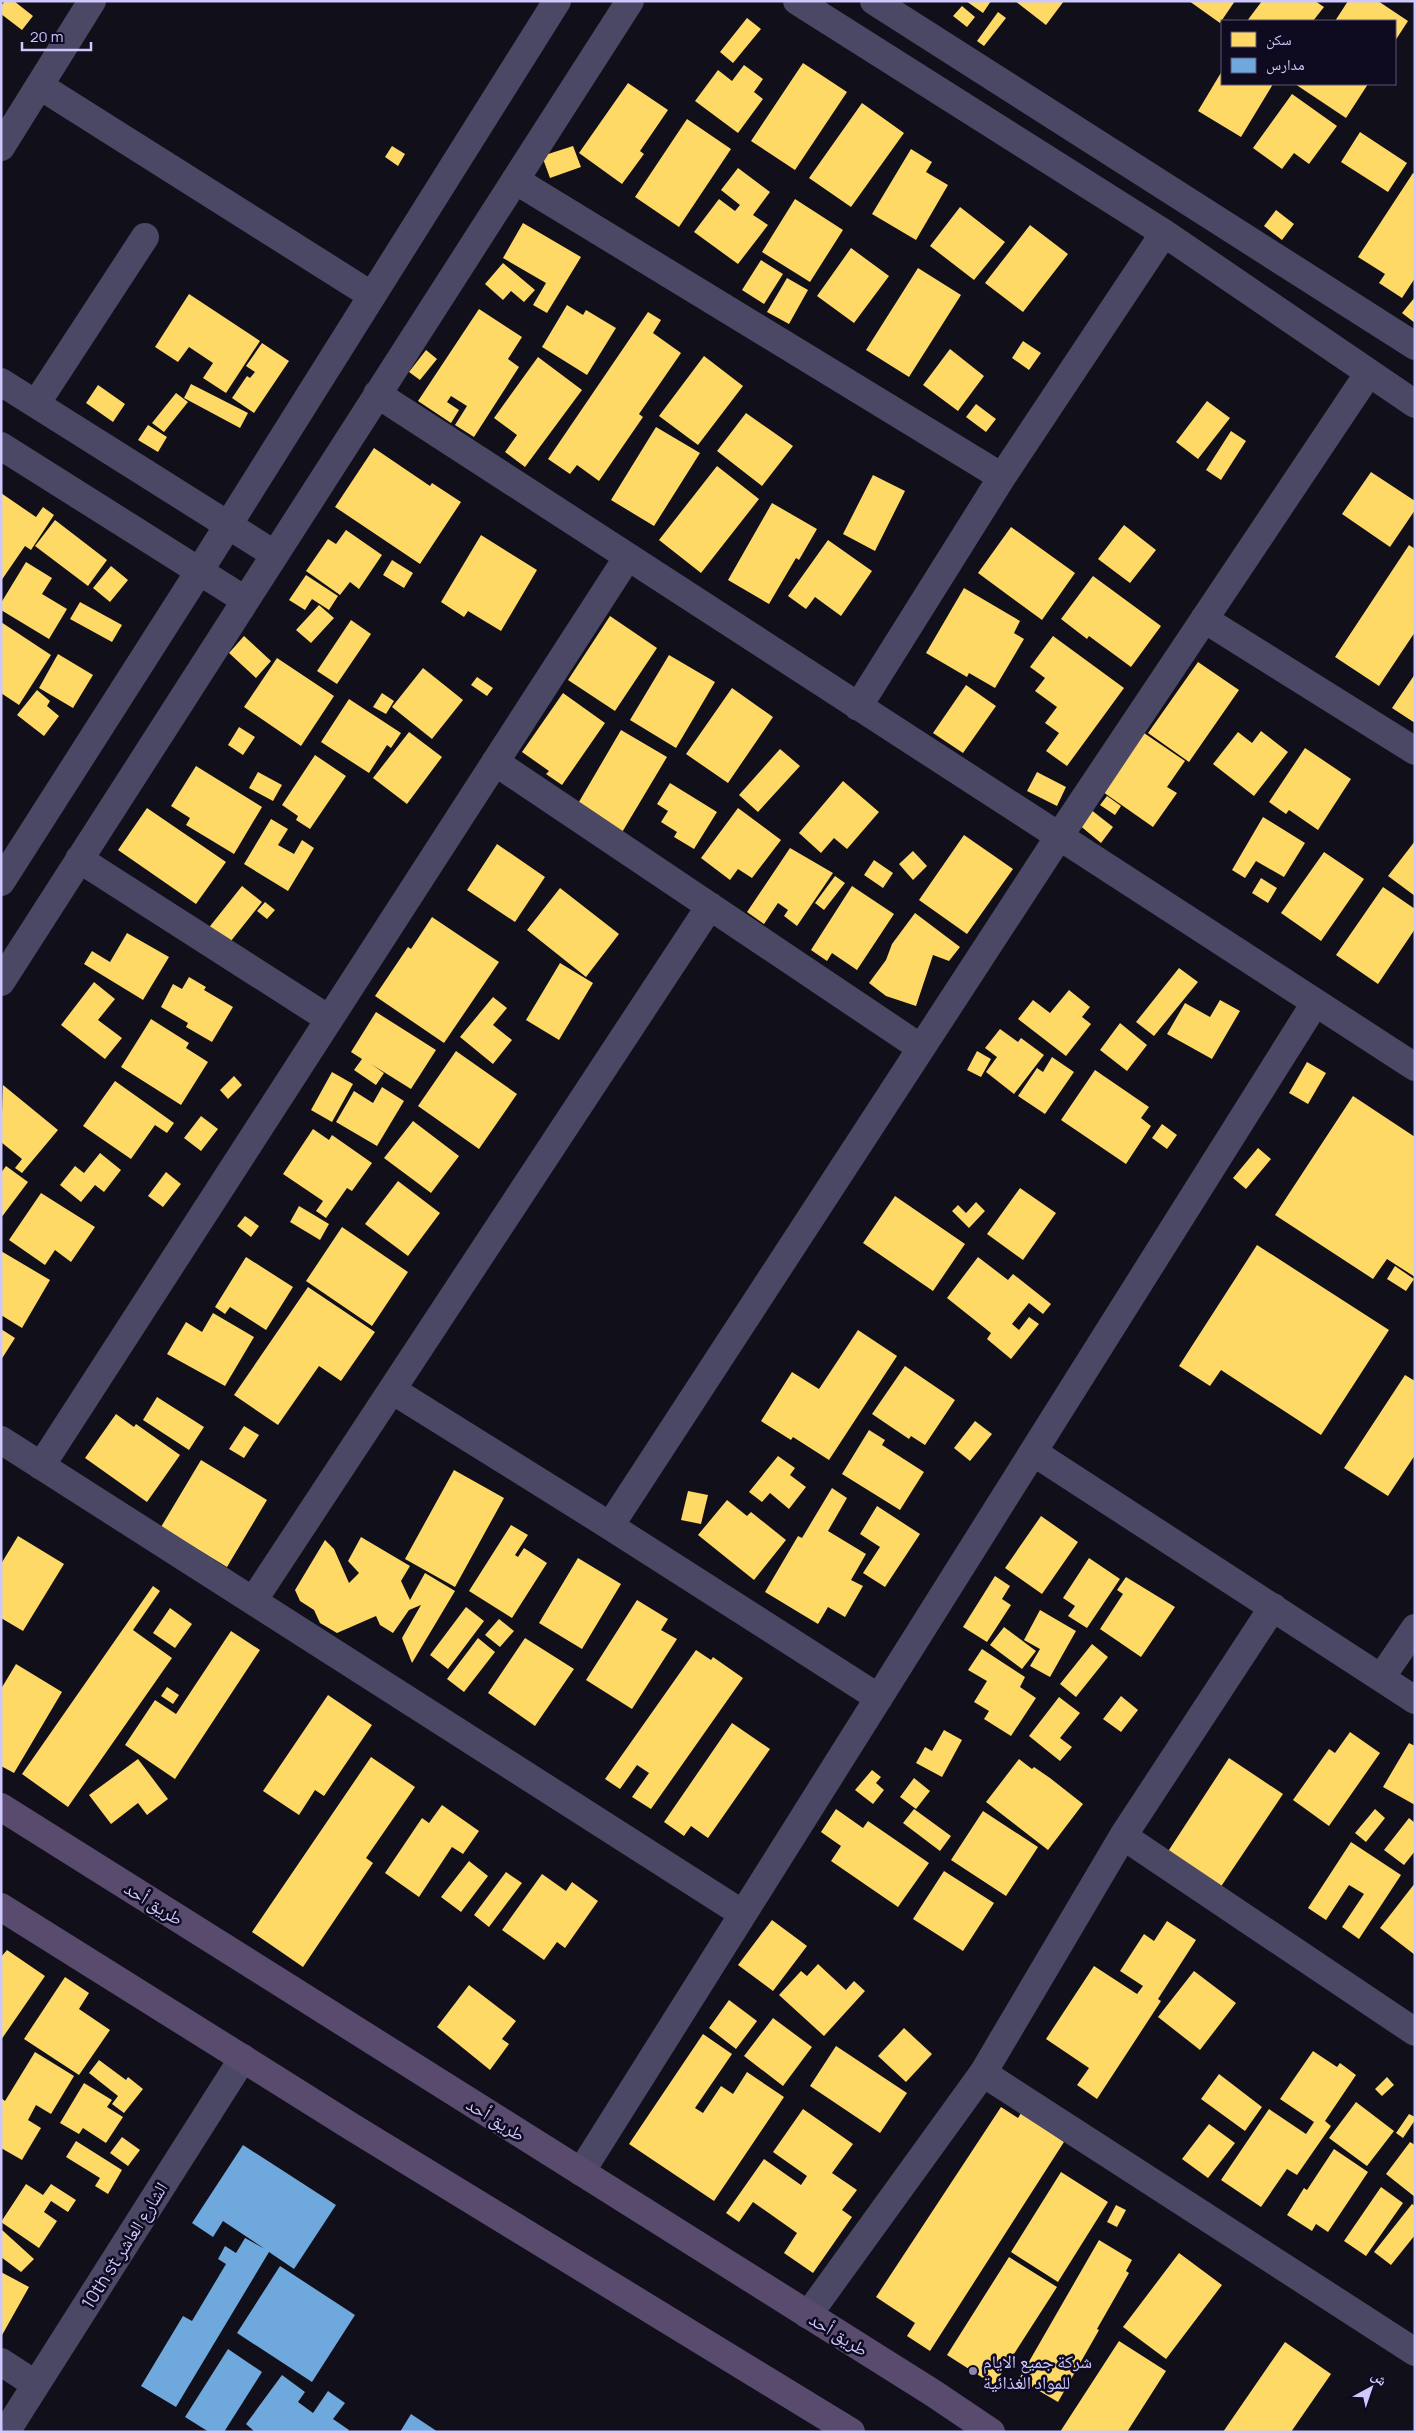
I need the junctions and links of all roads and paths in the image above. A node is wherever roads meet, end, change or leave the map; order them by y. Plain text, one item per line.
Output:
1 (92, 1) edge
2 (557, 1) edge
3 (630, 1) edge
4 (797, 1) edge
5 (892, 6) edge
6 (40, 86) junction
7 (4, 136) edge
8 (515, 180) junction
9 (1164, 233) junction
10 (146, 237) dead end
11 (372, 295) junction
12 (1415, 346) edge
13 (1368, 374) junction
14 (1, 382) edge
15 (377, 394) junction
16 (36, 404) junction
17 (1415, 404) edge
18 (1, 446) edge
19 (1002, 477) junction
20 (227, 524) junction
21 (274, 554) junction
22 (628, 558) junction
23 (200, 570) junction
24 (245, 600) junction
25 (1204, 619) junction
26 (858, 707) junction
27 (1415, 751) edge
28 (495, 762) junction
29 (1058, 838) junction
30 (79, 859) junction
31 (1, 882) edge
32 (710, 906) junction
33 (1, 982) edge
34 (1315, 1003) junction
35 (329, 1019) junction
36 (921, 1048) junction
37 (1415, 1067) edge
38 (392, 1390) junction
39 (1, 1440) edge
40 (1033, 1452) junction
41 (41, 1466) junction
42 (610, 1526) junction
43 (253, 1601) junction
44 (1273, 1607) junction
45 (1415, 1628) edge
46 (1381, 1678) junction
47 (878, 1698) junction
48 (1415, 1700) edge
49 (1, 1807) edge
50 (1123, 1836) junction
51 (1, 1907) edge
52 (743, 1914) junction
53 (1415, 2032) edge
54 (242, 2058) junction
55 (983, 2073) junction
56 (581, 2172) junction
57 (808, 2315) junction
58 (1415, 2352) edge
59 (1, 2362) edge
60 (35, 2384) junction
61 (6, 2432) edge
62 (851, 2432) edge
63 (991, 2432) edge

1 - 6 street
2 - 11 street
3 - 8 street
4 - 9 street
5 - 12 street
6 - 7 street
6 - 11 street
8 - 15 street
8 - 19 street
9 - 13 street
9 - 19 street
10 - 16 street
11 - 20 street
13 - 17 street
13 - 25 street
14 - 16 street
15 - 21 street
15 - 22 street
16 - 20 street
18 - 23 street
19 - 26 street
20 - 21 street
20 - 23 street
21 - 24 street
22 - 26 street
22 - 28 street
23 - 24 street
23 - 31 street
24 - 30 street
25 - 27 street
25 - 29 street
26 - 29 street
28 - 32 street
28 - 35 street
29 - 34 street
29 - 36 street
30 - 33 street
30 - 35 street
32 - 36 street
32 - 38 street
34 - 37 street
34 - 40 street
35 - 41 street
36 - 42 street
38 - 42 street
38 - 43 street
39 - 41 street
40 - 44 street
40 - 47 street
41 - 43 street
42 - 47 street
43 - 52 street
44 - 46 street
44 - 50 street
45 - 46 street
46 - 48 street
47 - 52 street
49 - 56 main road, طريق أحد
50 - 53 street
50 - 55 street
51 - 54 main road
52 - 56 street
54 - 60 street, 10th st الشارع العاشر
54 - 62 main road
55 - 57 street
55 - 58 street
56 - 57 main road, طريق أحد
57 - 63 main road, طريق أحد
59 - 60 street
60 - 61 street, 10th st الشارع العاشر

